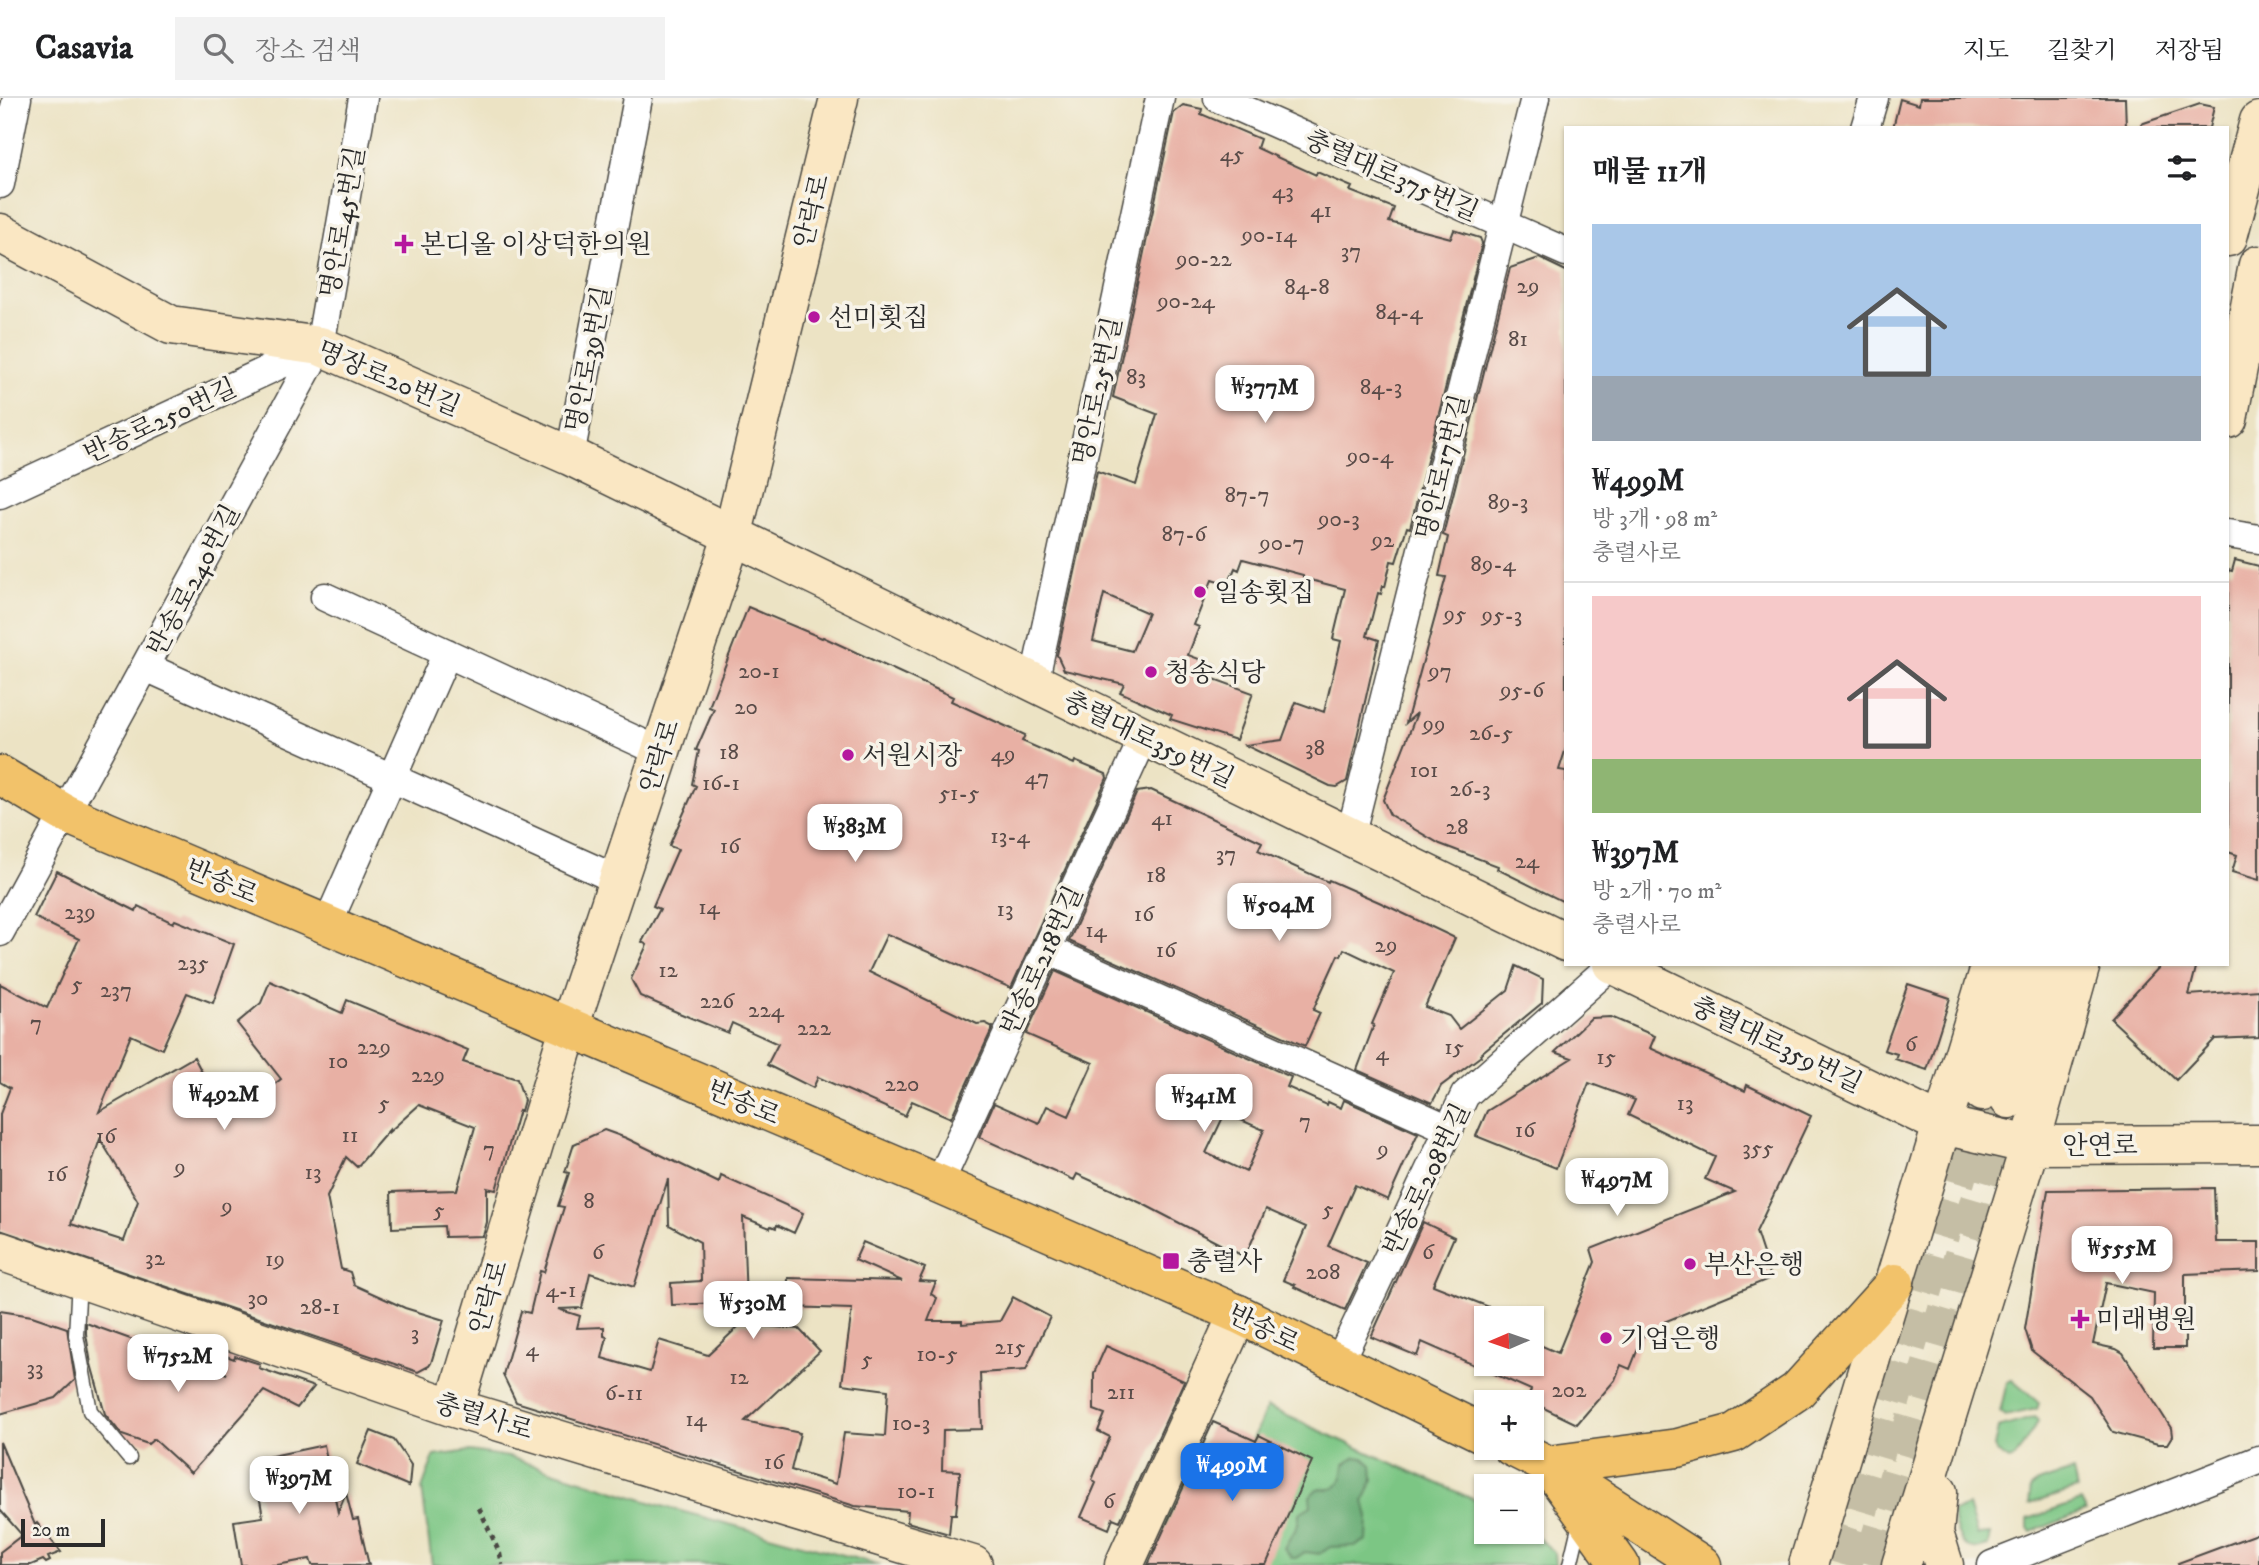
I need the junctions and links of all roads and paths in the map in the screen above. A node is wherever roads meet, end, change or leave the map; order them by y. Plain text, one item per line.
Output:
1 (17, 98) edge
2 (363, 98) edge
3 (638, 98) edge
4 (839, 98) edge
5 (1160, 98) edge
6 (1218, 98) edge
7 (1535, 98) edge
8 (1874, 98) edge
9 (2259, 121) edge
10 (1866, 126) edge
11 (0, 184) edge
12 (1504, 224) junction
13 (0, 233) edge
14 (2229, 233) edge
15 (1564, 251) edge
16 (2258, 262) edge
17 (320, 346) junction
18 (2229, 358) edge
19 (2229, 414) edge
20 (570, 456) junction
21 (0, 494) edge
22 (2229, 534) edge
23 (732, 537) junction
24 (2259, 539) edge
25 (325, 597) dead end
26 (447, 653) junction
27 (146, 667) junction
28 (1034, 683) junction
29 (1144, 737) junction
30 (661, 752) junction
31 (0, 775) edge
32 (393, 779) junction
33 (66, 814) junction
34 (1350, 836) junction
35 (618, 880) junction
36 (327, 925) junction
37 (0, 932) edge
38 (1564, 941) edge
39 (1046, 949) junction
40 (1611, 966) edge
41 (1617, 966) edge
42 (1990, 966) edge
43 (2019, 966) edge
44 (2048, 966) edge
45 (2080, 966) edge
46 (569, 1028) junction
47 (1942, 1125) junction
48 (1449, 1129) junction
49 (2259, 1144) edge
50 (2030, 1145) junction
51 (939, 1184) junction
52 (0, 1251) edge
53 (79, 1279) junction
54 (1895, 1283) junction
55 (1238, 1314) junction
56 (1338, 1364) junction
57 (454, 1408) junction
58 (1948, 1412) junction
59 (1474, 1429) edge
60 (129, 1458) dead end
61 (1538, 1460) edge
62 (2259, 1460) edge
63 (1548, 1465) junction
64 (479, 1508) dead end
65 (1581, 1511) junction
66 (502, 1565) edge
67 (973, 1565) edge
68 (1124, 1565) edge
69 (1570, 1565) edge
70 (1620, 1565) edge
71 (1702, 1565) edge
72 (1808, 1565) edge
73 (1901, 1565) edge
74 (1944, 1565) edge
75 (1992, 1565) edge

1 - 11 street
2 - 17 street, 명안로45번길
3 - 20 street, 명안로39번길
4 - 23 main road, 안락로
5 - 28 street, 명안로25번길
6 - 12 street, 충렬대로375번길
7 - 12 street, 명안로17번길
8 - 10 street
9 - 14 main road
12 - 15 street, 충렬대로375번길
12 - 34 street, 명안로17번길
13 - 17 main road, 명장로20번길
16 - 18 main road
16 - 19 main road
17 - 20 main road, 명장로20번길
17 - 21 street, 반송로250번길
17 - 27 street, 반송로240번길
20 - 23 main road, 명장로20번길
22 - 24 street
23 - 28 main road, 충렬대로359번길
23 - 30 main road, 안락로
25 - 26 street
26 - 30 street
26 - 32 street
27 - 32 street
27 - 33 street, 반송로240번길
28 - 29 main road, 충렬대로359번길
29 - 34 main road, 충렬대로359번길
29 - 39 street, 반송로218번길
30 - 35 main road, 안락로
31 - 33 main road, 반송로
32 - 35 street
32 - 36 street
33 - 36 main road, 반송로
33 - 37 street, 반송로240번길
34 - 38 main road, 충렬대로359번길
35 - 46 main road, 안락로
36 - 46 main road, 반송로
39 - 48 street
39 - 51 street, 반송로218번길
40 - 48 street, 반송로208번길
41 - 47 main road, 충렬대로359번길
42 - 47 main road
43 - 44 main road
45 - 50 main road
46 - 51 main road, 반송로
46 - 57 main road, 안락로
47 - 50 main road, 안연로
47 - 54 main road
48 - 56 street, 반송로208번길
49 - 50 main road, 안연로
50 - 58 main road
51 - 55 main road, 반송로
52 - 53 main road, 충렬사로
53 - 57 main road, 충렬사로
53 - 60 lane
54 - 63 main road
54 - 72 main road
55 - 56 main road, 반송로
55 - 68 main road
56 - 59 main road, 반송로
57 - 67 main road, 충렬사로
58 - 73 main road
58 - 74 main road
61 - 63 main road
62 - 75 street
63 - 65 main road
63 - 71 main road
64 - 66 path
65 - 69 lane
65 - 70 main road

